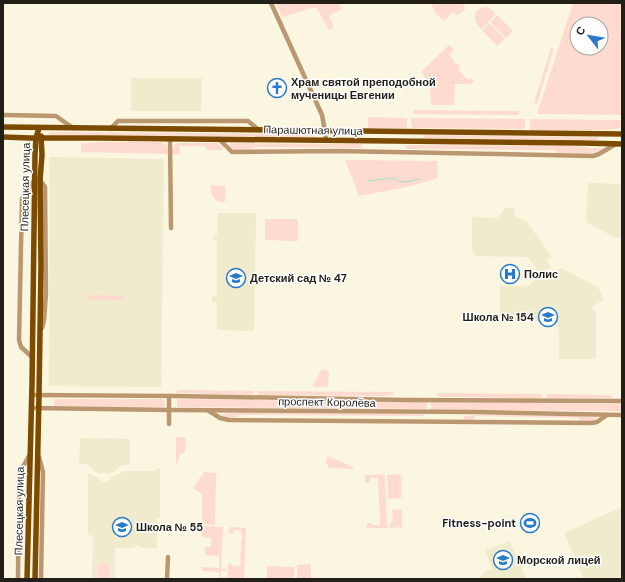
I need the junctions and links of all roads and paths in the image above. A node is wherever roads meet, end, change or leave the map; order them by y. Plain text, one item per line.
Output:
1 (271, 3) edge
2 (3, 115) edge
3 (3, 127) edge
4 (39, 128) junction
5 (73, 128) junction
6 (110, 129) junction
7 (259, 130) junction
8 (325, 131) junction
9 (422, 132) junction
10 (599, 134) junction
11 (622, 134) edge
12 (3, 137) edge
13 (39, 138) junction
14 (170, 139) junction
15 (219, 139) junction
16 (326, 140) junction
17 (422, 141) junction
18 (599, 143) junction
19 (619, 144) edge
20 (37, 180) junction
21 (171, 228) dead end
22 (32, 357) junction
23 (31, 395) junction
24 (39, 396) junction
25 (169, 396) junction
26 (622, 401) edge
27 (31, 408) junction
28 (39, 409) junction
29 (170, 410) junction
30 (208, 411) junction
31 (608, 415) junction
32 (622, 415) edge
33 (170, 424) dead end
34 (30, 454) junction
35 (38, 456) junction
36 (168, 557) dead end
37 (18, 579) edge
38 (27, 579) edge
39 (35, 579) edge
40 (41, 579) edge
41 (167, 579) edge

1 - 8 street
2 - 5 street
3 - 4 main road, Парашютная улица
4 - 5 main road, Парашютная улица
4 - 13 main road, Плесецкая улица
5 - 6 main road, Парашютная улица
6 - 7 main road, Парашютная улица
6 - 7 street
7 - 8 main road, Парашютная улица
8 - 9 main road, Парашютная улица
8 - 16 street
9 - 10 main road, Парашютная улица
9 - 17 main road
10 - 11 main road, Парашютная улица
10 - 18 main road
12 - 13 main road, Парашютная улица
13 - 14 main road, Парашютная улица
13 - 20 main road, Плесецкая улица
14 - 15 main road, Парашютная улица
14 - 21 street
15 - 16 main road, Парашютная улица
15 - 19 street
16 - 17 main road, Парашютная улица
17 - 18 main road, Парашютная улица
18 - 19 main road, Парашютная улица
20 - 22 main road, Плесецкая улица
20 - 22 street
20 - 24 main road, Плесецкая улица
22 - 23 main road, Плесецкая улица
23 - 24 street, проспект Королёва
23 - 27 main road, Плесецкая улица
24 - 25 street, проспект Королёва
24 - 28 main road, Плесецкая улица
25 - 26 street, проспект Королёва
25 - 29 street
27 - 28 street, проспект Королёва
27 - 34 main road, Плесецкая улица
28 - 29 street, проспект Королёва
28 - 35 main road, Плесецкая улица
29 - 30 street, проспект Королёва
29 - 33 street
30 - 31 street, проспект Королёва
30 - 31 street
31 - 32 street, проспект Королёва
34 - 37 street
34 - 38 main road, Плесецкая улица
35 - 39 main road, Плесецкая улица
35 - 40 street
36 - 41 street

